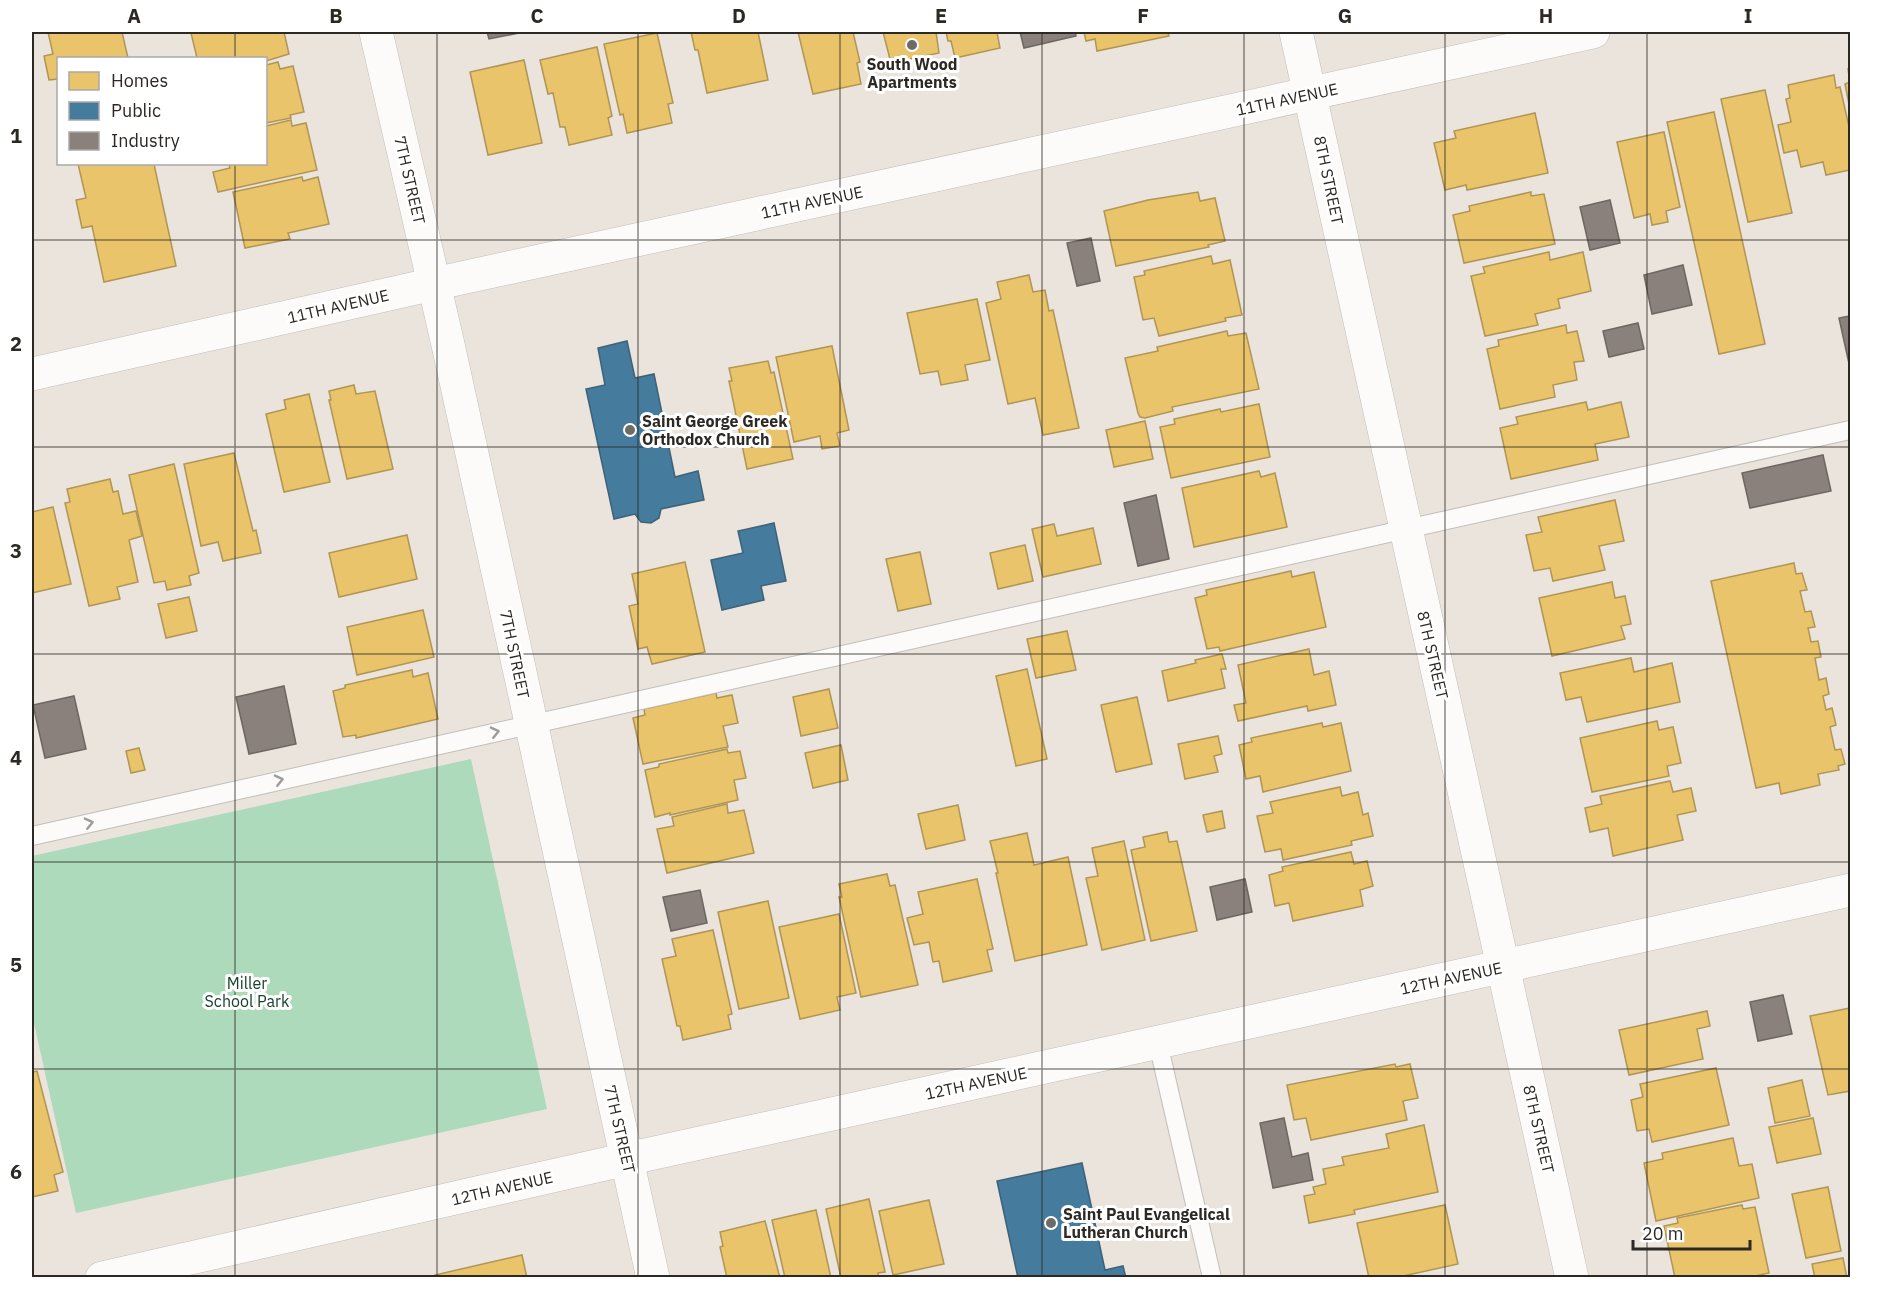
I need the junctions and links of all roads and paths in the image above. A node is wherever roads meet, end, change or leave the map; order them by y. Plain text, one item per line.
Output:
1 (376, 32) edge
2 (1296, 32) edge
3 (1593, 32) edge
4 (1310, 94) junction
5 (434, 284) junction
6 (32, 374) edge
7 (1851, 430) edge
8 (1406, 530) junction
9 (531, 723) junction
10 (32, 836) edge
11 (1851, 890) edge
12 (1503, 967) junction
13 (1158, 1043) junction
14 (627, 1159) junction
15 (102, 1278) edge
16 (653, 1278) edge
17 (1212, 1278) edge
18 (1572, 1278) edge

1 - 5 street, 7TH STREET
2 - 4 street, 8TH STREET
3 - 4 street, 11TH AVENUE
4 - 5 street, 11TH AVENUE
4 - 8 street, 8TH STREET
5 - 6 street, 11TH AVENUE
5 - 9 street, 7TH STREET
7 - 8 lane
8 - 9 lane
8 - 12 street, 8TH STREET
10 -> 9 lane
9 - 14 street, 7TH STREET
11 - 12 street, 12TH AVENUE
12 - 13 street, 12TH AVENUE
12 - 18 street, 8TH STREET
13 - 14 street, 12TH AVENUE
13 - 17 lane
14 - 15 street, 12TH AVENUE
14 - 16 street, 7TH STREET

